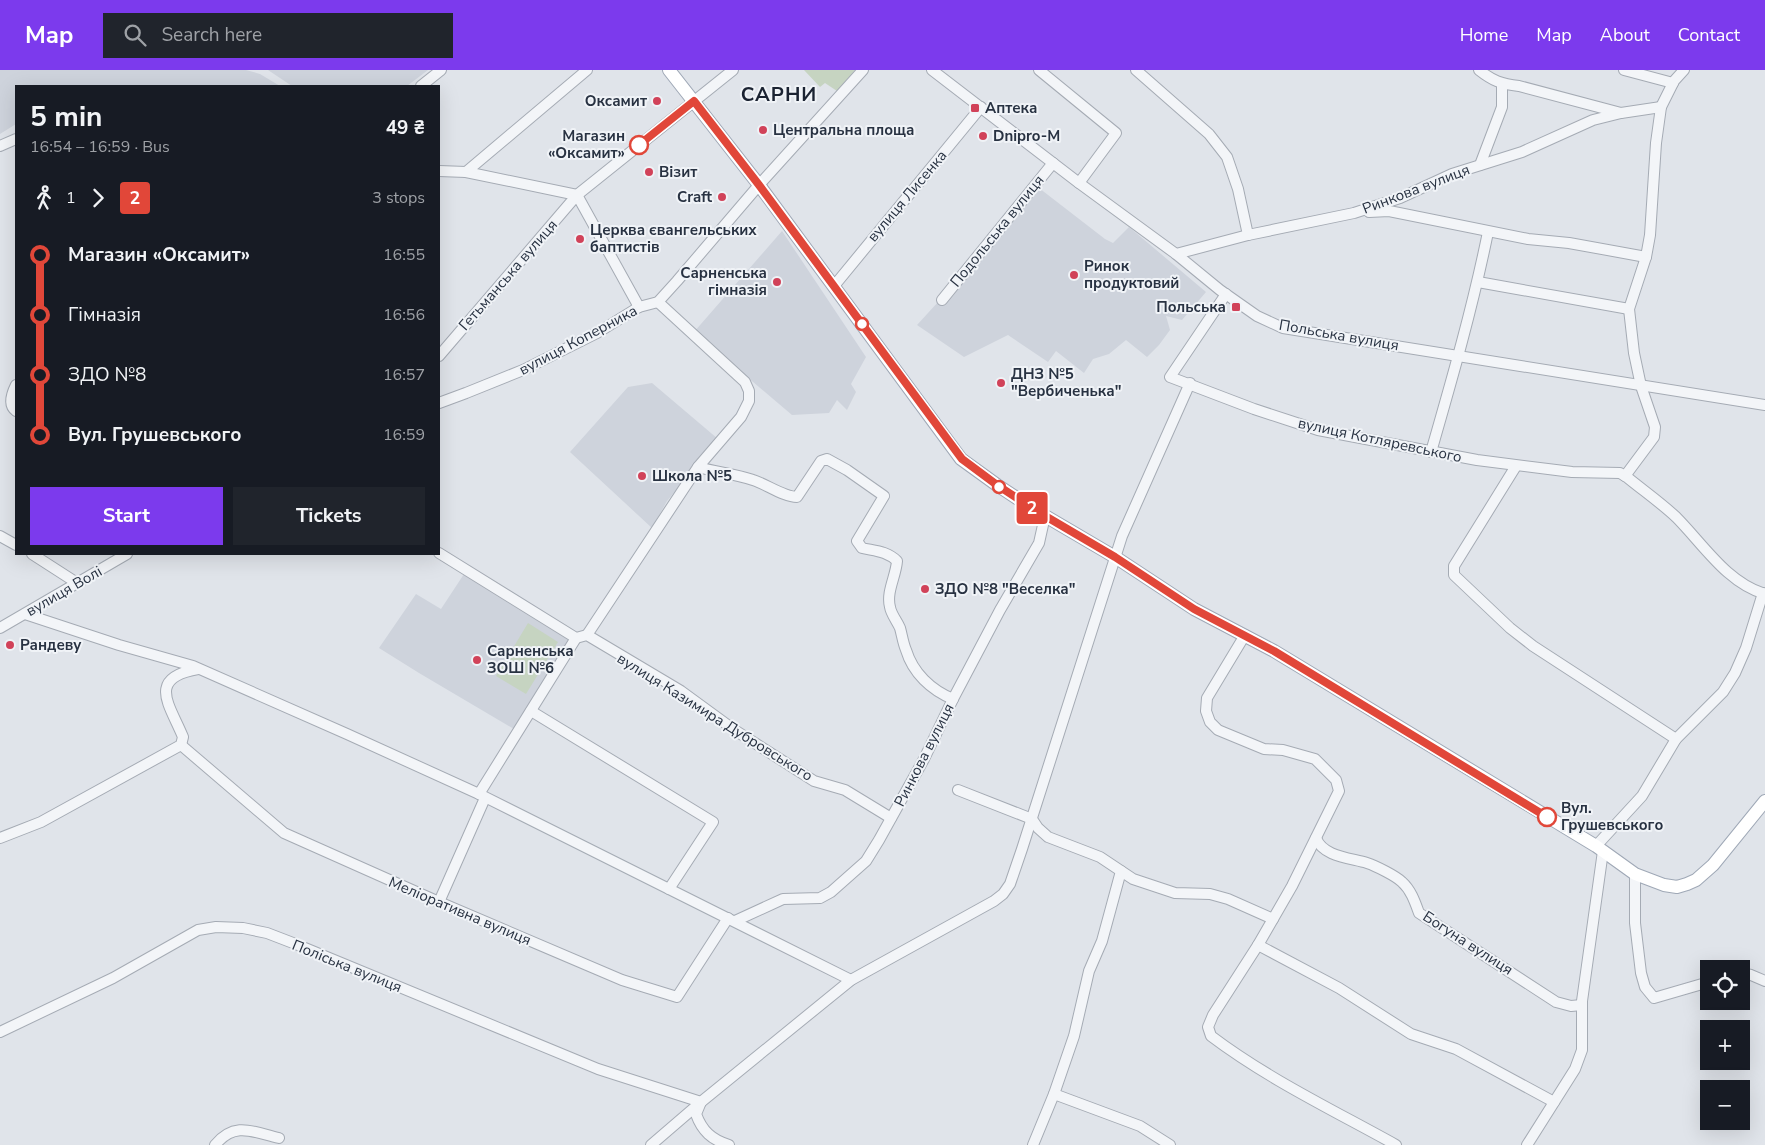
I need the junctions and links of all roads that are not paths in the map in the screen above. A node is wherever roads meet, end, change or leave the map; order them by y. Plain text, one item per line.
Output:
1 (442, 70) edge
2 (587, 70) edge
3 (669, 70) edge
4 (733, 70) edge
5 (863, 70) edge
6 (932, 70) edge
7 (1039, 70) edge
8 (1136, 70) edge
9 (1479, 70) edge
10 (1624, 70) edge
11 (1684, 70) edge
12 (1673, 83) junction
13 (1502, 84) junction
14 (422, 85) edge
15 (694, 101) junction
16 (981, 107) junction
17 (1661, 107) junction
18 (1620, 113) junction
19 (15, 139) edge
20 (0, 146) edge
21 (1053, 163) junction
22 (1480, 165) junction
23 (440, 171) edge
24 (466, 172) junction
25 (1079, 183) junction
26 (759, 185) junction
27 (577, 195) junction
28 (1354, 213) junction
29 (1488, 232) junction
30 (1248, 235) junction
31 (1176, 254) junction
32 (1646, 257) junction
33 (1478, 282) junction
34 (834, 286) junction
35 (1226, 294) junction
36 (942, 300) dead end
37 (658, 302) junction
38 (639, 307) junction
39 (1629, 309) junction
40 (440, 355) edge
41 (1459, 355) junction
42 (1190, 384) junction
43 (1641, 386) junction
44 (15, 388) edge
45 (440, 403) edge
46 (1765, 405) edge
47 (15, 410) edge
48 (1431, 452) junction
49 (1516, 466) junction
50 (698, 468) junction
51 (1625, 476) junction
52 (1051, 519) junction
53 (0, 536) edge
54 (15, 544) edge
55 (440, 554) edge
56 (34, 555) edge
57 (125, 555) edge
58 (1115, 557) junction
59 (77, 583) junction
60 (1764, 594) edge
61 (25, 614) junction
62 (0, 628) edge
63 (587, 635) junction
64 (1244, 635) junction
65 (576, 638) junction
66 (199, 668) junction
67 (953, 699) junction
68 (531, 710) junction
69 (1676, 739) junction
70 (181, 745) junction
71 (958, 790) dead end
72 (482, 796) junction
73 (1765, 800) edge
74 (891, 818) junction
75 (1032, 819) junction
76 (0, 838) edge
77 (1316, 838) junction
78 (1600, 848) junction
79 (1121, 871) junction
80 (1635, 874) junction
81 (669, 889) junction
82 (438, 902) junction
83 (1273, 919) junction
84 (732, 920) junction
85 (1258, 945) junction
86 (1750, 975) edge
87 (851, 980) junction
88 (1765, 981) edge
89 (1700, 985) edge
90 (1582, 1005) junction
91 (0, 1032) edge
92 (1054, 1094) junction
93 (701, 1102) junction
94 (1554, 1102) junction
95 (279, 1138) dead end
96 (215, 1145) edge
97 (651, 1145) edge
98 (729, 1145) edge
99 (1032, 1145) edge
100 (1170, 1145) edge
101 (1396, 1145) edge
102 (1528, 1145) edge

1 - 14 street
2 - 24 street
3 - 15 main road
4 - 15 street, Гетьманська вулиця
5 - 26 street
6 - 16 street, Польська вулиця
7 - 25 street
8 - 30 street
9 - 13 street
10 - 12 street
11 - 12 street
12 - 17 street
13 - 18 street
13 - 22 street
15 - 26 main road
15 - 27 street, Гетьманська вулиця
16 - 21 street, Польська вулиця
16 - 34 street, вулиця Лисенка
17 - 18 street, Ринкова вулиця
17 - 32 street
18 - 22 street, Ринкова вулиця
19 - 20 street
21 - 25 street, Польська вулиця
21 - 36 street, Подольська вулиця
22 - 28 street, Ринкова вулиця
23 - 24 street
24 - 27 street
25 - 31 street, Польська вулиця
26 - 34 main road
26 - 37 street
27 - 38 street
27 - 40 street, Гетьманська вулиця
28 - 29 street
28 - 30 street, Ринкова вулиця
29 - 32 street
29 - 33 street
30 - 31 street, Ринкова вулиця
31 - 35 street, Польська вулиця
32 - 39 street
33 - 39 street
33 - 41 street
34 - 52 main road
35 - 41 street, Польська вулиця
35 - 42 street
37 - 38 street, вулиця Коперника
37 - 50 street
38 - 45 street, вулиця Коперника
39 - 43 street
41 - 43 street, Польська вулиця
41 - 48 street
42 - 48 street, вулиця Котляревського
42 - 58 street
43 - 46 street, Польська вулиця
43 - 51 street
44 - 47 street
48 - 49 street, вулиця Котляревського
49 - 51 street, вулиця Котляревського
49 - 69 street
50 - 63 street
50 - 67 street
51 - 60 street
52 - 58 main road
52 - 67 street, Ринкова вулиця
53 - 54 street
55 - 65 street
56 - 59 street
57 - 59 street, вулиця Волі
58 - 64 main road
58 - 75 street
59 - 61 street, вулиця Волі
60 - 69 street
61 - 62 street, вулиця Волі
61 - 66 street
63 - 65 street
63 - 74 street, вулиця Казимира Дубровського
64 - 77 street
64 - 78 main road
65 - 68 street
66 - 70 street
66 - 72 street
67 - 74 street, Ринкова вулиця
68 - 72 street
68 - 81 street
69 - 78 street
70 - 76 street
70 - 82 street, Меліоративна вулиця
71 - 75 street
72 - 81 street
72 - 82 street
73 - 80 main road
74 - 84 street, Ринкова вулиця
75 - 79 street
75 - 87 street
77 - 83 street
77 - 90 street, Богуна вулиця
78 - 80 main road
78 - 90 street
79 - 83 street
79 - 92 street
80 - 89 street
81 - 84 street
82 - 84 street, Меліоративна вулиця
83 - 85 street
84 - 87 street
85 - 94 street
85 - 101 street
86 - 88 street
87 - 93 street
90 - 94 street
91 - 93 street, Поліська вулиця
92 - 99 street
92 - 100 street
93 - 97 street
93 - 98 street
94 - 102 street
95 - 96 street

